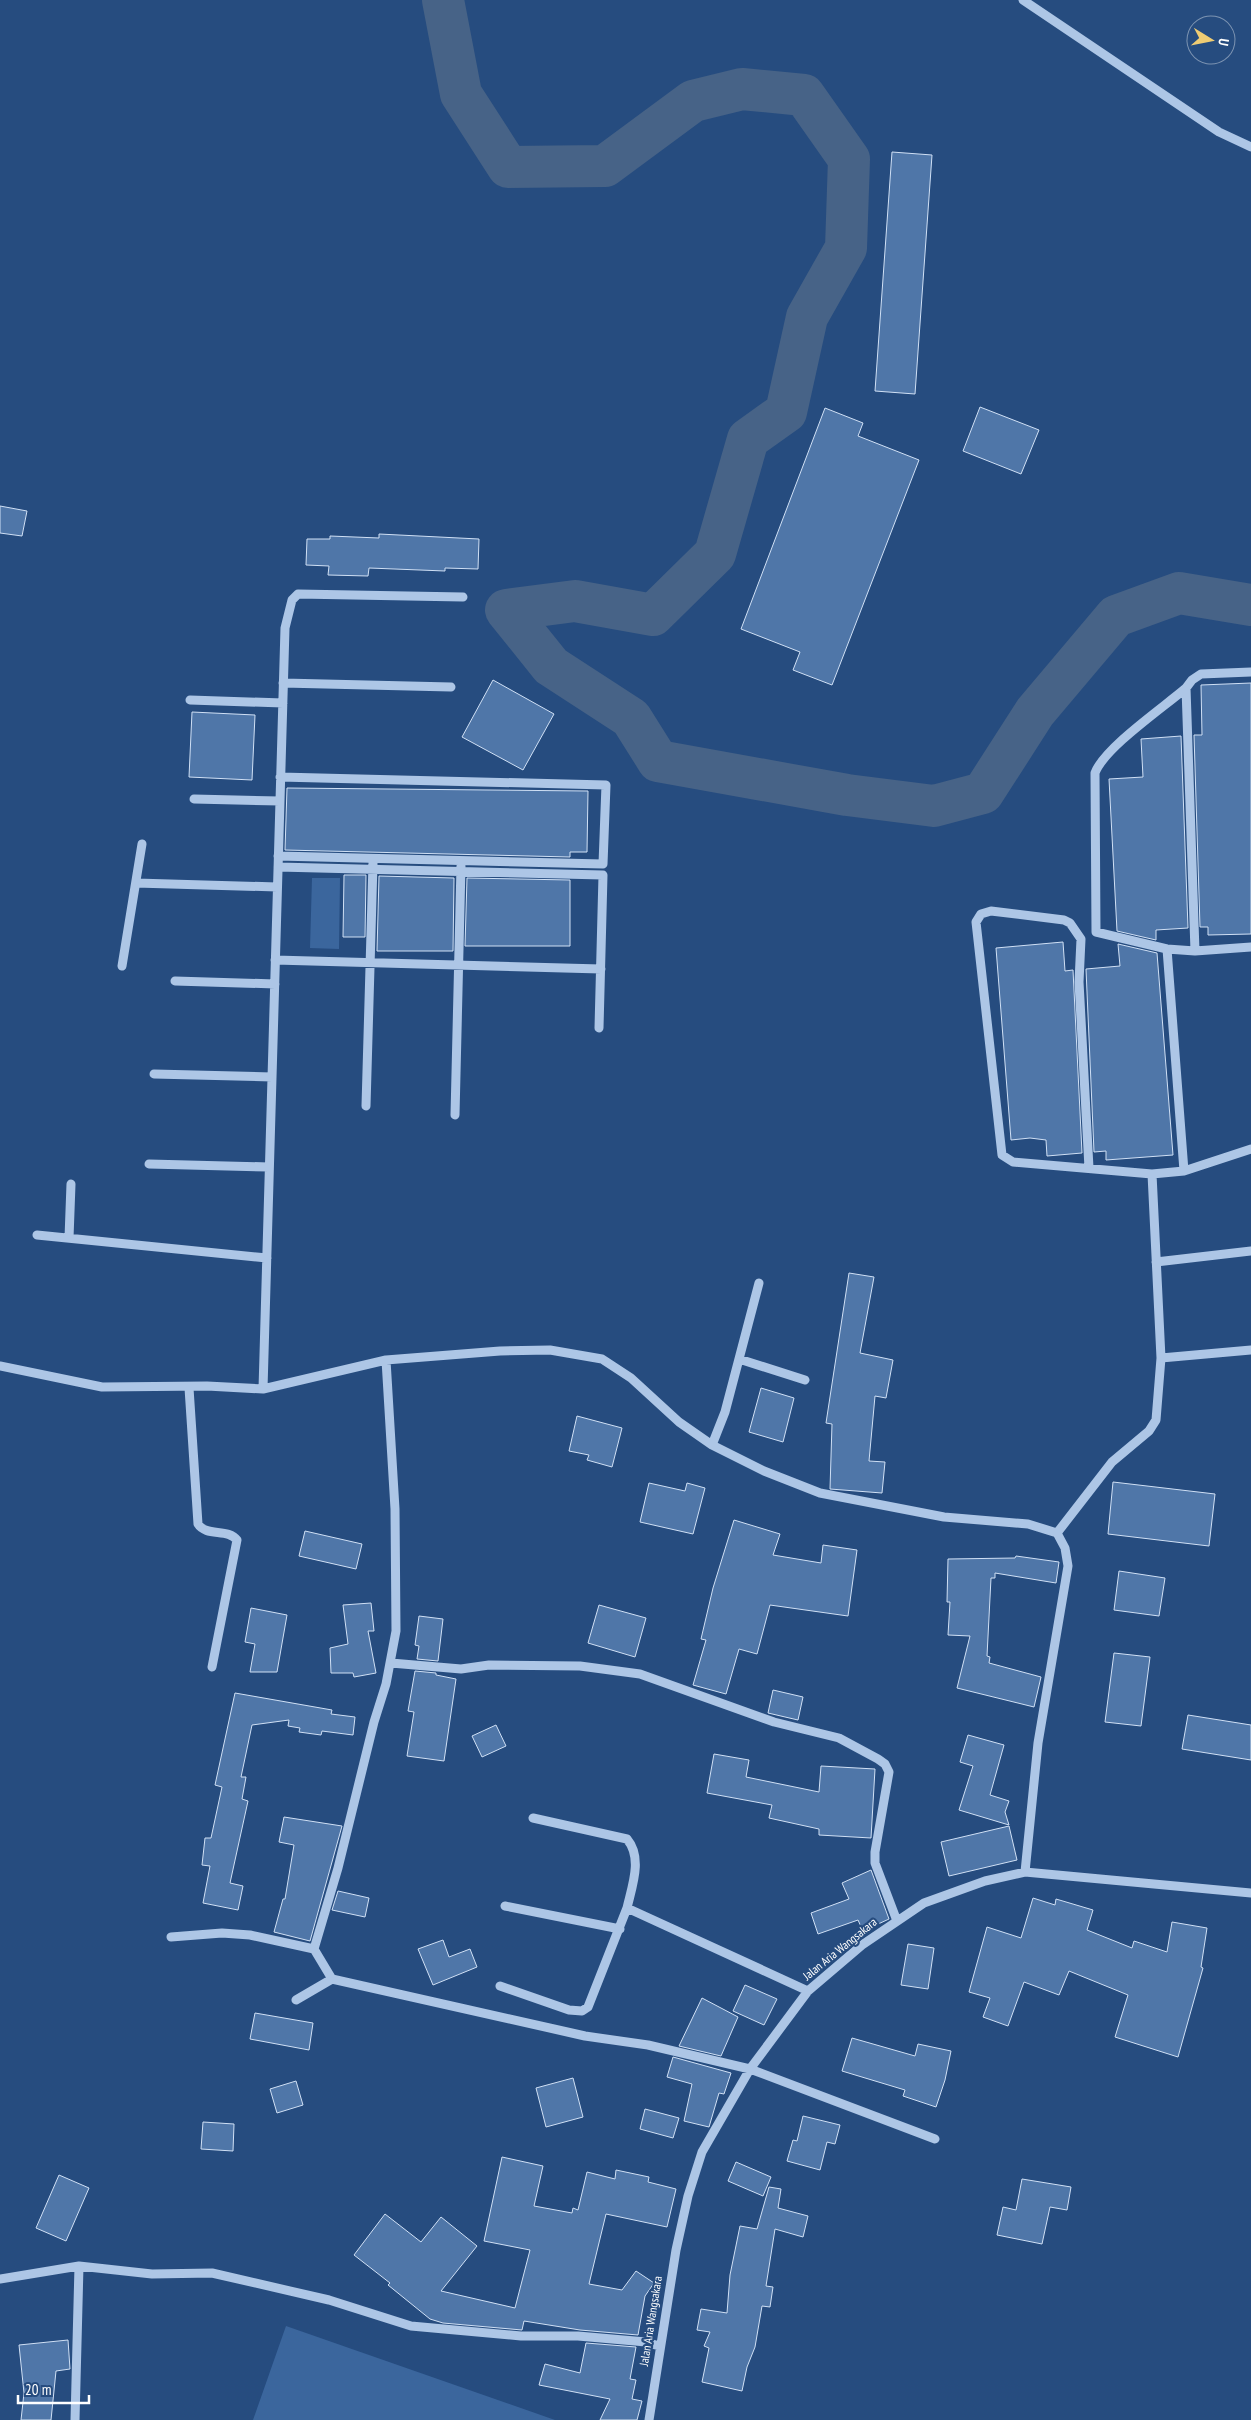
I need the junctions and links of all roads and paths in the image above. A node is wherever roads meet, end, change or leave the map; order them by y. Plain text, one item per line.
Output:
1 (1023, 0) edge
2 (1251, 147) edge
3 (463, 597) dead end
4 (1251, 672) edge
5 (284, 683) junction
6 (451, 687) dead end
7 (1186, 688) junction
8 (190, 700) dead end
9 (283, 703) junction
10 (280, 777) junction
11 (194, 799) dead end
12 (280, 801) junction
13 (142, 844) dead end
14 (278, 856) junction
15 (373, 858) junction
16 (461, 861) junction
17 (278, 867) junction
18 (372, 869) junction
19 (461, 872) junction
20 (136, 883) junction
21 (277, 887) junction
22 (1096, 932) junction
23 (1081, 939) junction
24 (1251, 947) edge
25 (1167, 949) junction
26 (1195, 951) junction
27 (275, 960) junction
28 (370, 962) junction
29 (459, 965) junction
30 (122, 966) dead end
31 (601, 969) junction
32 (175, 981) dead end
33 (274, 984) junction
34 (599, 1028) dead end
35 (154, 1074) dead end
36 (272, 1077) junction
37 (366, 1106) dead end
38 (455, 1115) dead end
39 (1251, 1149) edge
40 (149, 1164) dead end
41 (269, 1167) junction
42 (1089, 1168) junction
43 (1184, 1171) junction
44 (1152, 1174) junction
45 (71, 1184) dead end
46 (37, 1235) dead end
47 (69, 1238) junction
48 (1251, 1251) edge
49 (267, 1258) junction
50 (1156, 1262) junction
51 (759, 1283) dead end
52 (1251, 1350) edge
53 (1161, 1358) junction
54 (739, 1359) junction
55 (386, 1360) junction
56 (0, 1366) edge
57 (805, 1380) dead end
58 (189, 1388) junction
59 (263, 1389) junction
60 (712, 1445) junction
61 (1057, 1533) junction
62 (391, 1663) junction
63 (212, 1667) dead end
64 (532, 1818) dead end
65 (1026, 1872) junction
66 (1251, 1893) edge
67 (505, 1906) dead end
68 (627, 1908) junction
69 (897, 1920) junction
70 (620, 1929) junction
71 (171, 1937) dead end
72 (314, 1949) junction
73 (332, 1979) junction
74 (500, 1986) dead end
75 (808, 1991) junction
76 (296, 2000) dead end
77 (750, 2069) junction
78 (935, 2139) dead end
79 (79, 2266) junction
80 (0, 2279) edge
81 (659, 2346) junction
82 (75, 2420) edge
83 (649, 2420) edge

1 - 2 street
3 - 5 street
4 - 7 street
5 - 6 street
5 - 9 street
7 - 22 street
7 - 26 street
8 - 9 street
9 - 10 street
10 - 12 street
10 - 16 street
11 - 12 street
12 - 14 street
13 - 20 street
14 - 15 street
14 - 17 street
15 - 16 street
15 - 18 street
16 - 19 street
17 - 18 street
17 - 21 street
18 - 19 street
18 - 28 street
19 - 29 street
19 - 31 street
20 - 21 street
20 - 30 street
21 - 27 street
22 - 23 street
22 - 25 street
23 - 42 street
23 - 42 street
24 - 26 street
25 - 26 street
25 - 43 street
27 - 28 street
27 - 33 street
28 - 29 street
28 - 37 street
29 - 31 street
29 - 38 street
31 - 34 street
32 - 33 street
33 - 36 street
35 - 36 street
36 - 41 street
39 - 43 street
40 - 41 street
41 - 49 street
42 - 44 street
43 - 44 street
44 - 50 street
45 - 47 street
46 - 47 street
47 - 49 street
48 - 50 street
49 - 59 street
50 - 53 street
51 - 54 street
52 - 53 street
53 - 61 street
54 - 57 street
54 - 60 street
55 - 59 street
55 - 60 street
55 - 62 street
56 - 58 street
58 - 59 street
58 - 63 street
60 - 61 street
61 - 65 street
62 - 69 street
62 - 72 street
64 - 68 street
65 - 66 street, Jalan Aria Wangsakara
65 - 69 street, Jalan Aria Wangsakara
67 - 70 street
68 - 70 street
68 - 75 street
69 - 75 street, Jalan Aria Wangsakara
70 - 74 street
71 - 72 street
72 - 73 street
73 - 76 street
73 - 77 street
75 - 77 street, Jalan Aria Wangsakara
77 - 78 street
77 - 81 street, Jalan Aria Wangsakara
79 - 80 street
79 - 81 street
79 - 82 street
81 - 83 street, Jalan Aria Wangsakara

